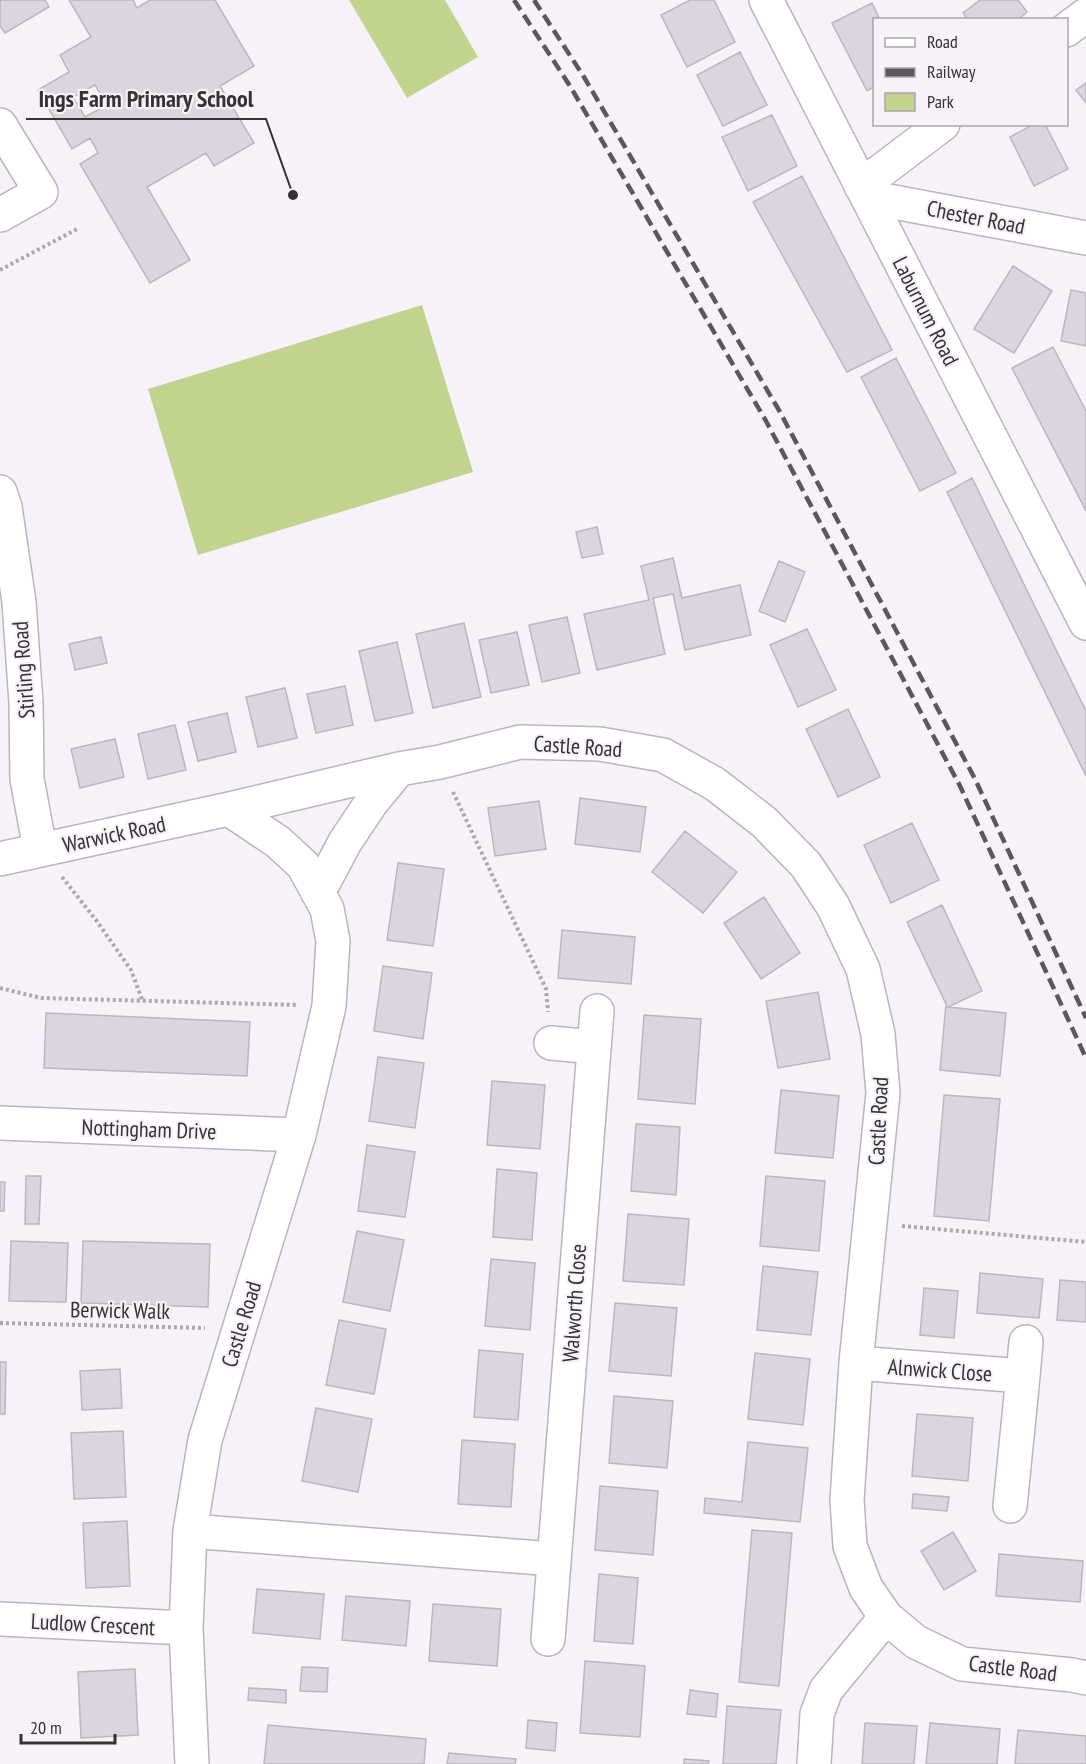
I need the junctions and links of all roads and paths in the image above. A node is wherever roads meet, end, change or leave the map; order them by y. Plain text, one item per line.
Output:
1 (766, 0) edge
2 (1086, 15) edge
3 (1068, 28) edge
4 (0, 125) edge
5 (940, 126) edge
6 (864, 192) junction
7 (0, 215) edge
8 (77, 229) dead end
9 (1086, 238) edge
10 (0, 270) edge
11 (0, 492) edge
12 (1086, 623) edge
13 (440, 762) junction
14 (399, 769) junction
15 (229, 809) junction
16 (40, 849) junction
17 (0, 859) edge
18 (318, 893) junction
19 (0, 988) edge
20 (143, 1002) junction
21 (329, 1006) junction
22 (597, 1011) dead end
23 (551, 1043) joint
24 (594, 1047) junction
25 (0, 1124) edge
26 (299, 1135) junction
27 (870, 1223) junction
28 (1086, 1242) edge
29 (0, 1323) edge
30 (239, 1329) junction
31 (1026, 1342) dead end
32 (856, 1364) junction
33 (1023, 1376) junction
34 (1010, 1506) dead end
35 (190, 1531) junction
36 (554, 1558) junction
37 (886, 1617) junction
38 (0, 1620) edge
39 (186, 1628) junction
40 (548, 1639) dead end
41 (1086, 1678) edge
42 (192, 1764) edge
43 (814, 1764) edge

1 - 6 street, Laburnum Road
2 - 3 street
4 - 7 street
5 - 6 street
6 - 9 street, Chester Road
6 - 12 street, Laburnum Road
8 - 10 path
11 - 16 street, Stirling Road
13 - 14 street, Castle Road
13 - 23 path
13 - 27 street, Castle Road
14 - 15 street, Castle Road
14 - 18 street
15 - 16 street, Warwick Road
15 - 18 street, Castle Road
16 - 17 street, Warwick Road
16 - 20 path
18 - 21 street, Castle Road
19 - 20 path
20 - 21 path
21 - 26 street, Castle Road
22 - 24 street, Walworth Close
23 - 24 street
24 - 36 street, Walworth Close
25 - 26 street, Nottingham Drive
26 - 30 street, Castle Road
27 - 28 path
27 - 32 street, Castle Road
29 - 30 path, Berwick Walk
30 - 35 street, Castle Road
31 - 33 street, Alnwick Close
32 - 33 street, Alnwick Close
32 - 37 street, Castle Road
33 - 34 street, Alnwick Close
35 - 36 street
35 - 39 street, Castle Road
36 - 40 street, Walworth Close
37 - 41 street, Castle Road
37 - 43 street
38 - 39 street, Ludlow Crescent
39 - 42 street, Castle Road

